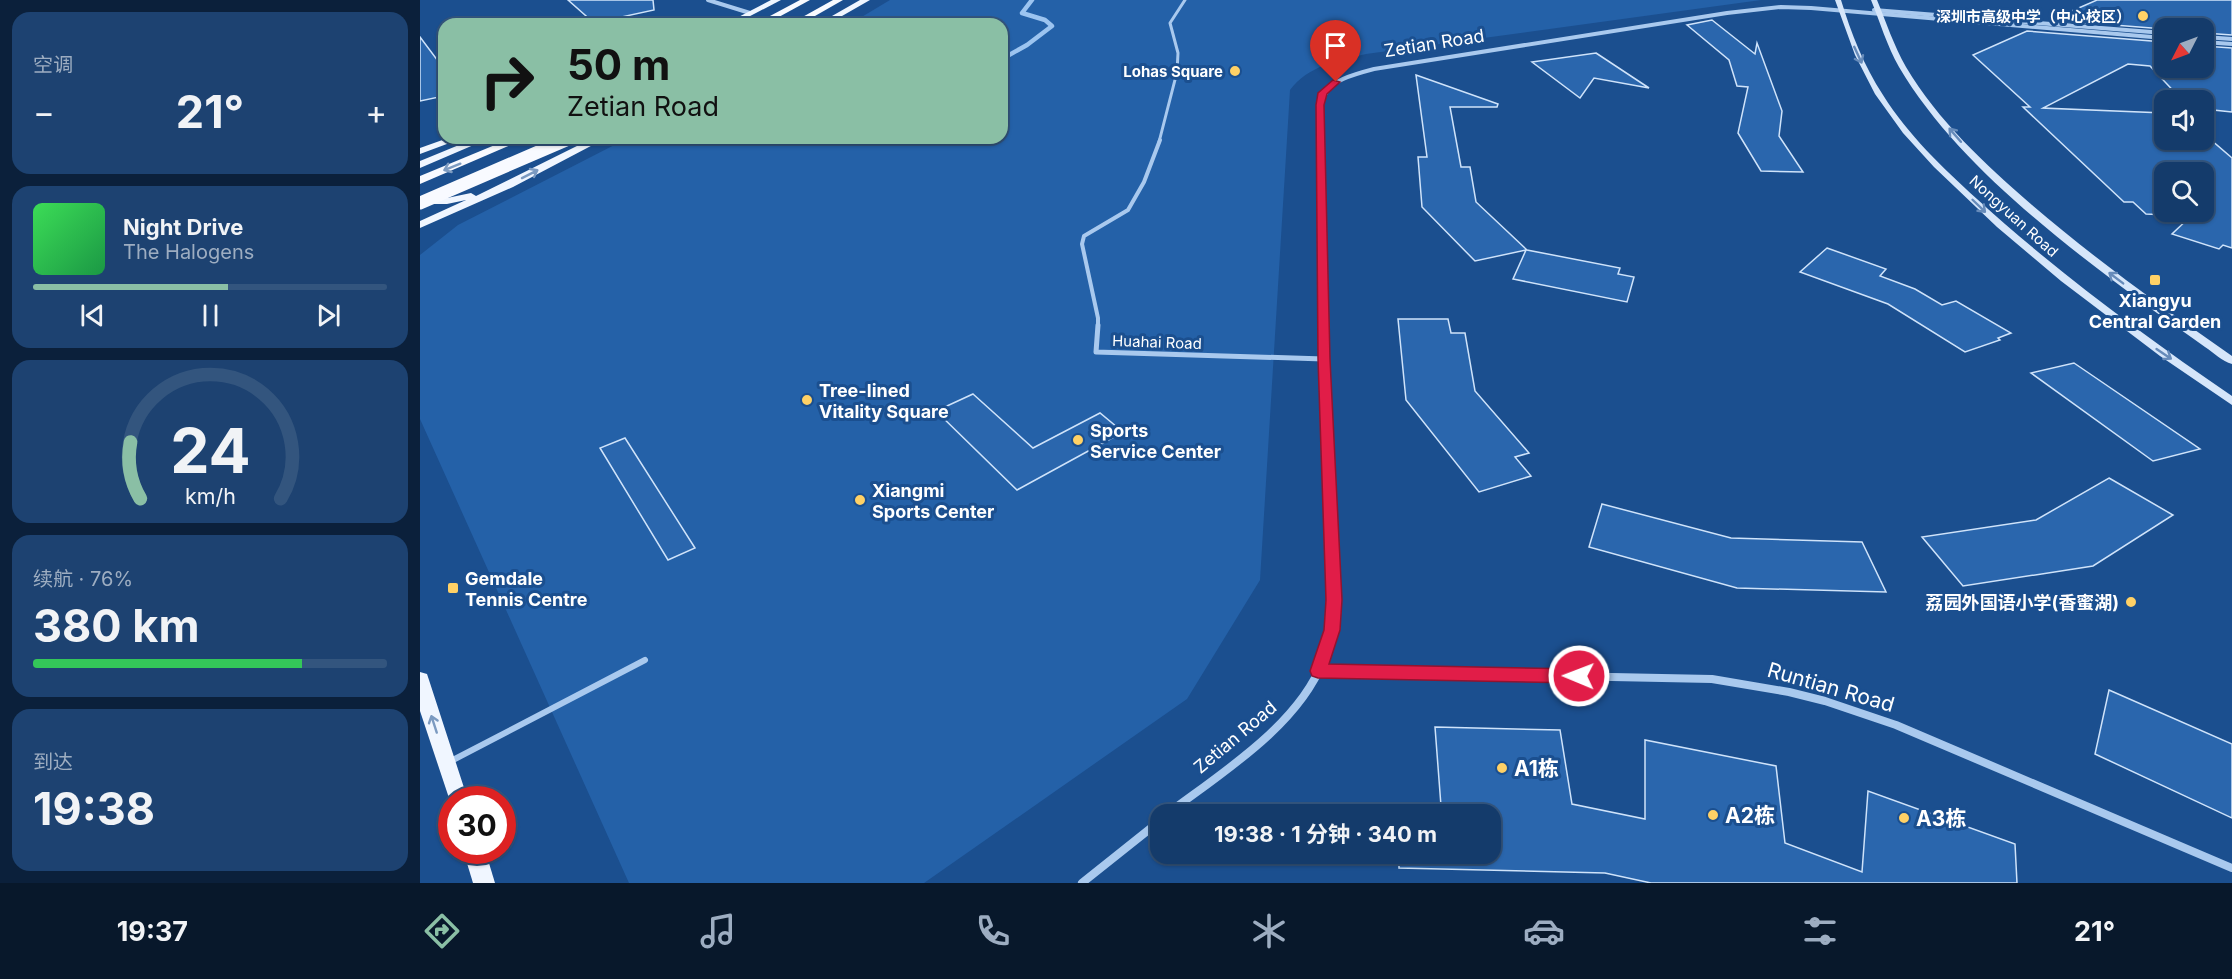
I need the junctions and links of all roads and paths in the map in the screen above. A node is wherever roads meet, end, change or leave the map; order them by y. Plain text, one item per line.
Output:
1 (708, 0) edge
2 (777, 0) edge
3 (806, 0) edge
4 (839, 0) edge
5 (866, 0) edge
6 (1185, 0) edge
7 (1838, 0) edge
8 (1874, 0) edge
9 (1841, 10) junction
10 (1879, 13) junction
11 (750, 14) junction
12 (742, 18) edge
13 (771, 18) edge
14 (805, 18) edge
15 (833, 18) edge
16 (2154, 32) edge
17 (2154, 37) edge
18 (2214, 38) edge
19 (2232, 39) edge
20 (2214, 43) edge
21 (2232, 44) edge
22 (440, 144) edge
23 (471, 144) edge
24 (507, 144) edge
25 (557, 144) edge
26 (589, 144) edge
27 (420, 151) edge
28 (420, 165) edge
29 (420, 180) edge
30 (509, 185) junction
31 (489, 194) junction
32 (420, 202) edge
33 (420, 225) edge
34 (420, 233) edge
35 (1324, 359) junction
36 (2232, 361) edge
37 (2232, 401) edge
38 (645, 660) dead end
39 (1318, 671) junction
40 (420, 680) edge
41 (446, 764) junction
42 (453, 786) edge
43 (1179, 804) edge
44 (1150, 829) edge
45 (478, 864) edge
46 (2232, 868) edge
47 (484, 883) edge
48 (1082, 883) edge

1 - 11 street
2 - 11 main road
3 - 13 highway
4 - 14 highway
5 - 15 main road
6 - 35 street, Huahai Road
7 - 9 main road, Nongyuan Road
8 - 10 main road, Nongyuan Road
9 - 10 street, Zetian Road
9 - 35 street, Zetian Road
9 -> 37 main road, Nongyuan Road
10 - 16 street, Zetian Road
10 - 17 street, Zetian Road
36 -> 10 main road, Nongyuan Road
11 - 12 main road
18 - 19 street
20 - 21 street
22 - 27 main road
23 - 28 main road
24 -> 29 highway
25 - 32 highway, bridge
30 -> 26 main road
30 - 31 main road
30 - 32 main road
31 - 33 main road
31 - 34 main road
35 - 39 street, Zetian Road
38 - 41 lane
39 - 43 street, Zetian Road
39 - 46 street, Runtian Road
41 -> 40 main road
41 - 42 main road
44 - 48 street
45 - 47 main road

